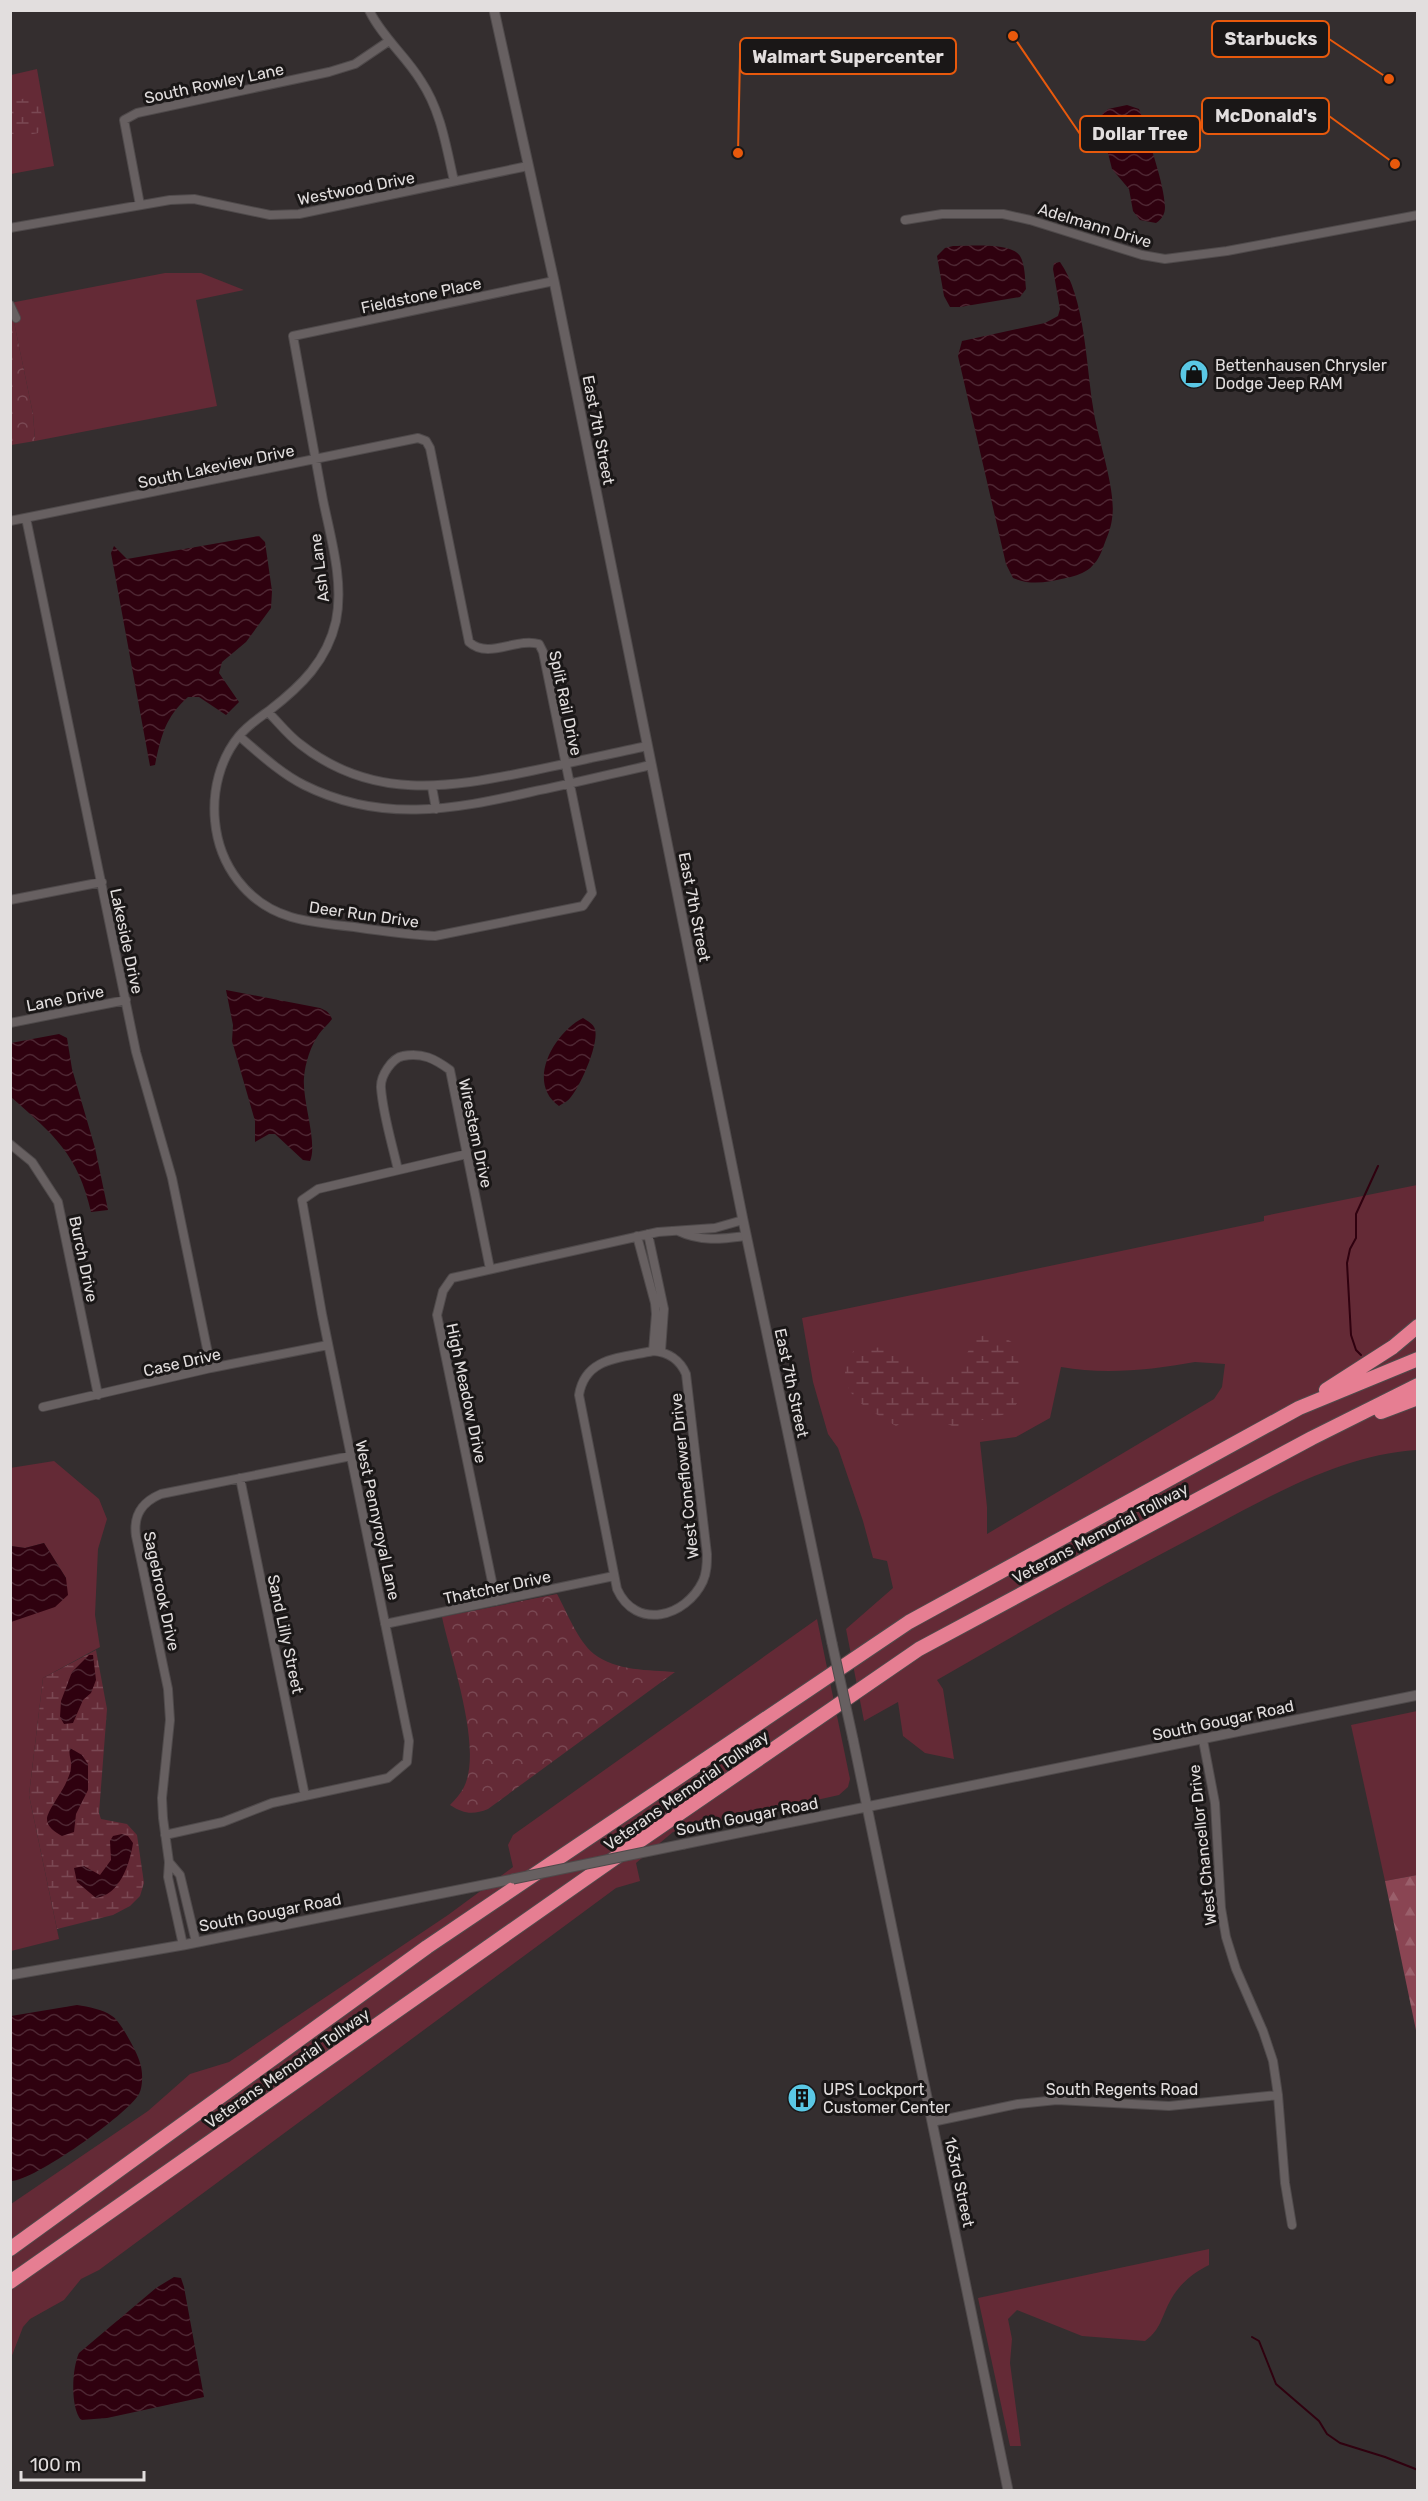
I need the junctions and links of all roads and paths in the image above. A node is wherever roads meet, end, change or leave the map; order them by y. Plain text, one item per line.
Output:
1 (369, 10) edge
2 (494, 10) edge
3 (389, 41) junction
4 (528, 166) junction
5 (453, 181) junction
6 (140, 204) junction
7 (1418, 215) edge
8 (905, 220) dead end
9 (10, 228) edge
10 (554, 281) junction
11 (10, 305) edge
12 (16, 318) dead end
13 (293, 336) joint
14 (426, 441) joint
15 (316, 459) junction
16 (26, 518) junction
17 (10, 521) edge
18 (268, 712) junction
19 (239, 736) junction
20 (647, 746) junction
21 (566, 764) junction
22 (651, 765) junction
23 (569, 784) junction
24 (432, 787) junction
25 (436, 809) junction
26 (102, 882) junction
27 (245, 890) joint
28 (10, 900) edge
29 (589, 900) joint
30 (126, 1000) junction
31 (10, 1023) edge
32 (12, 1148) edge
33 (467, 1154) junction
34 (398, 1170) junction
35 (743, 1220) junction
36 (678, 1232) junction
37 (648, 1234) junction
38 (637, 1236) junction
39 (746, 1236) junction
40 (490, 1269) junction
41 (1418, 1326) edge
42 (328, 1345) junction
43 (657, 1351) junction
44 (1418, 1359) edge
45 (211, 1368) junction
46 (1418, 1385) edge
47 (98, 1395) junction
48 (1418, 1398) edge
49 (43, 1407) dead end
50 (1283, 1417) junction
51 (1312, 1438) junction
52 (351, 1456) junction
53 (240, 1479) junction
54 (614, 1576) junction
55 (496, 1601) junction
56 (385, 1624) junction
57 (1418, 1695) edge
58 (1203, 1740) junction
59 (305, 1796) junction
60 (868, 1808) junction
61 (165, 1835) junction
62 (170, 1862) junction
63 (196, 1942) junction
64 (183, 1945) junction
65 (10, 1976) edge
66 (1278, 2095) junction
67 (932, 2122) junction
68 (1293, 2225) dead end
69 (10, 2249) edge
70 (10, 2282) edge
71 (1008, 2490) edge

1 - 3 street
2 - 4 street, East 7th Street
3 - 5 street
3 - 6 street, South Rowley Lane
4 - 5 street, Westwood Drive
4 - 10 street, East 7th Street
5 - 6 street, Westwood Drive
6 - 9 street, Westwood Drive
7 - 8 street, Adelmann Drive
10 - 13 street, Fieldstone Place
10 - 20 street, East 7th Street
11 - 12 street
13 - 15 street, Ash Lane
14 - 15 street, South Lakeview Drive
14 - 21 street, Split Rail Drive
15 - 16 street, South Lakeview Drive
15 - 18 street, Ash Lane
16 - 17 street, South Lakeview Drive
16 - 26 street, Lakeside Drive
18 - 19 street, Ash Lane
18 - 24 street
19 - 25 street
19 - 27 street, Ash Lane
20 - 21 street
20 - 22 street, East 7th Street
21 - 23 street, Split Rail Drive
21 - 24 street
22 - 23 street
22 - 35 street, East 7th Street
23 - 25 street
23 - 29 street, Split Rail Drive
24 - 25 street
26 - 28 street
26 - 30 street, Lakeside Drive
27 - 29 street, Deer Run Drive
30 - 31 street, Lane Drive
30 - 45 street, Lakeside Drive
32 - 47 street, Burch Drive
33 - 34 street, West Pennyroyal Lane
33 - 34 street, Wirestem Drive
33 - 40 street, Wirestem Drive
34 - 42 street, West Pennyroyal Lane
35 - 36 street, High Meadow Drive
35 - 39 street, East 7th Street
36 - 37 street, High Meadow Drive
36 - 39 street, High Meadow Drive
37 - 38 street, High Meadow Drive
37 - 43 street
38 - 40 street, High Meadow Drive
38 - 43 street
39 - 60 street, East 7th Street, bridge
40 - 55 street, High Meadow Drive
41 - 50 highway
42 - 45 street, Case Drive
42 - 52 street, West Pennyroyal Lane
43 - 54 street, West Coneflower Drive
43 - 54 street, West Coneflower Drive
44 - 50 highway, Veterans Memorial Tollway
45 - 47 street, Case Drive
46 - 51 highway, Veterans Memorial Tollway
47 - 49 street, Case Drive
48 - 51 highway
50 - 69 highway, Veterans Memorial Tollway
51 - 70 highway, Veterans Memorial Tollway
52 - 53 street, Sagebrook Drive
52 - 56 street, West Pennyroyal Lane
53 - 59 street, Sand Lilly Street
53 - 61 street, Sagebrook Drive
54 - 55 street, Thatcher Drive
55 - 56 street, Thatcher Drive
56 - 59 street, West Pennyroyal Lane
57 - 58 street, South Gougar Road
58 - 60 street, South Gougar Road
58 - 66 street, West Chancellor Drive
59 - 61 street, West Pennyroyal Lane
60 - 63 street, South Gougar Road, bridge
60 - 67 street, 163rd Street
61 - 62 street, Sagebrook Drive
62 - 63 street, Sagebrook Drive
62 - 64 street, Sagebrook Drive
63 - 64 street, South Gougar Road
64 - 65 street, South Gougar Road
66 - 67 street, South Regents Road
66 - 68 street, West Chancellor Drive
67 - 71 street, 163rd Street

